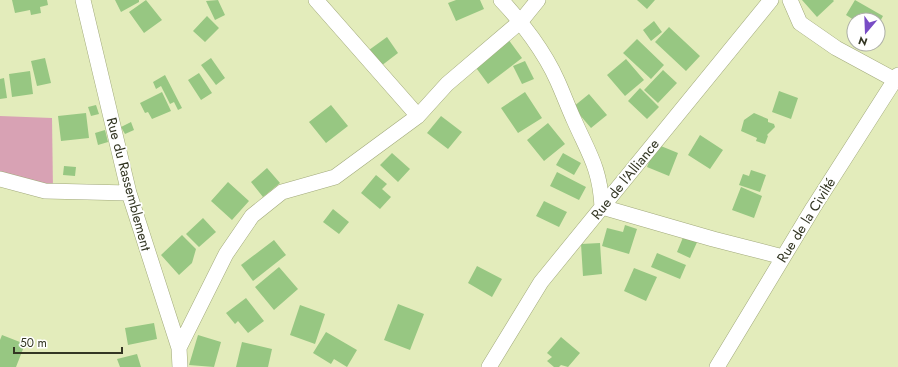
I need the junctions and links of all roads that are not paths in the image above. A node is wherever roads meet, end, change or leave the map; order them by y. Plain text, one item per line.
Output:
1 (83, 0) edge
2 (316, 0) edge
3 (501, 0) edge
4 (538, 0) edge
5 (771, 0) edge
6 (790, 0) edge
7 (521, 21) junction
8 (896, 77) edge
9 (418, 116) junction
10 (0, 179) edge
11 (129, 193) junction
12 (602, 207) junction
13 (783, 257) junction
14 (178, 348) junction
15 (180, 367) edge
16 (489, 367) edge
17 (717, 367) edge

1 - 11 street, Rue du Rassemblement
2 - 9 street
3 - 7 street
4 - 7 street
5 - 12 street, Rue de l'Alliance
6 - 8 street
7 - 9 street
7 - 12 street
8 - 13 street, Rue de la Civilté
9 - 14 street
10 - 11 street
11 - 14 street, Rue du Rassemblement
12 - 13 street
12 - 16 street, Rue de l'Alliance
13 - 17 street, Rue de la Civilté
14 - 15 street, Rue du Rassemblement

